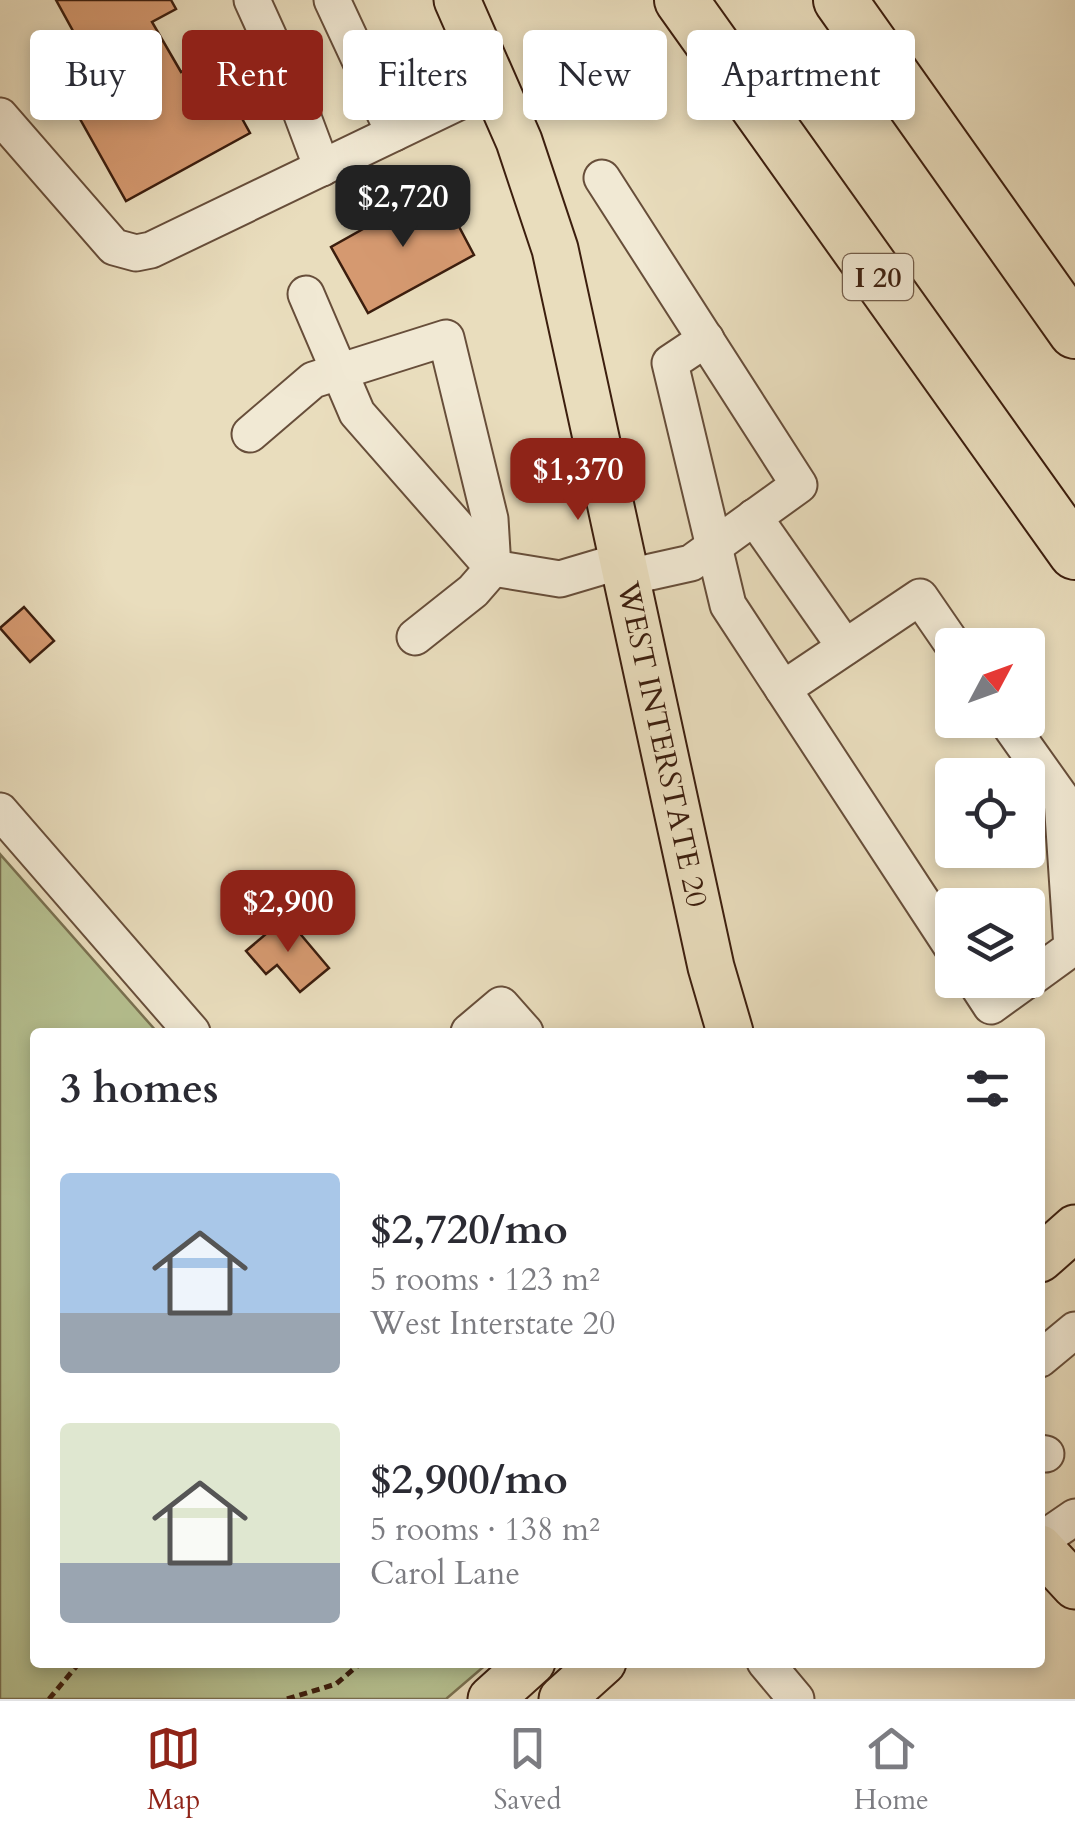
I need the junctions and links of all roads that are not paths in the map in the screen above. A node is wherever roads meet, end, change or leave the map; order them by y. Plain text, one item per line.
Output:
1 (252, 0) edge
2 (332, 0) edge
3 (457, 0) edge
4 (682, 0) edge
5 (840, 0) edge
6 (470, 30) edge
7 (503, 104) edge
8 (0, 116) edge
9 (423, 120) edge
10 (394, 134) junction
11 (322, 168) junction
12 (602, 178) dead end
13 (306, 294) dead end
14 (1075, 332) edge
15 (706, 339) junction
16 (341, 374) junction
17 (250, 434) dead end
18 (754, 517) junction
19 (714, 547) junction
20 (1075, 554) edge
21 (493, 568) junction
22 (626, 569) junction
23 (942, 628) edge
24 (415, 636) dead end
25 (845, 647) junction
26 (783, 688) junction
27 (1019, 738) edge
28 (0, 811) edge
29 (935, 921) edge
30 (1045, 967) edge
31 (189, 1028) edge
32 (474, 1028) edge
33 (521, 1028) edge
34 (729, 1028) edge
35 (1075, 1228) edge
36 (1045, 1254) edge
37 (1075, 1330) edge
38 (1045, 1356) edge
39 (1075, 1517) edge
40 (1045, 1540) edge
41 (1045, 1550) edge
42 (1075, 1586) edge
43 (525, 1668) edge
44 (596, 1668) edge
45 (770, 1668) edge
46 (491, 1699) edge
47 (562, 1699) edge
48 (796, 1699) edge

1 - 11 street
2 - 10 street
3 - 6 main road, WEST INTERSTATE 20
4 - 20 highway, I 20
5 - 14 highway
7 - 22 main road, WEST INTERSTATE 20
8 - 11 street
9 - 10 street
10 - 11 street
12 - 15 street
13 - 16 street
15 - 18 street
15 - 19 street
16 - 17 street
16 - 21 street
16 - 21 street
18 - 19 street
18 - 25 street
19 - 22 street
19 - 26 street
21 - 22 street
21 - 24 street
22 - 34 main road, WEST INTERSTATE 20
23 - 25 street
25 - 26 street
26 - 29 street
27 - 30 street
28 - 31 street
32 - 33 street
35 - 36 main road
37 - 38 street
39 - 40 street
41 - 42 main road
43 - 46 main road
44 - 47 main road
45 - 48 street

